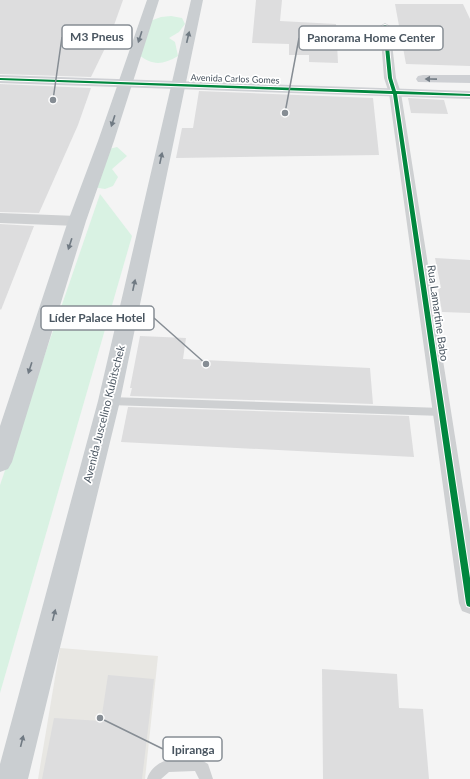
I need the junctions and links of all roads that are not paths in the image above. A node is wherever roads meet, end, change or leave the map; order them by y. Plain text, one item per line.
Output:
1 (152, 0) edge
2 (197, 0) edge
3 (385, 26) dead end
4 (0, 68) edge
5 (351, 77) dead end
6 (0, 79) edge
7 (127, 79) junction
8 (178, 80) junction
9 (470, 80) edge
10 (395, 81) junction
11 (470, 95) edge
12 (0, 218) edge
13 (77, 221) junction
14 (109, 401) junction
15 (442, 412) junction
16 (1, 458) edge
17 (467, 560) edge
18 (470, 603) edge
19 (12, 779) edge
20 (154, 779) edge
21 (206, 779) edge

1 -> 7 main road
8 -> 2 main road, Avenida Juscelino Kubitschek
3 - 10 street, Rua Lamartine Babo
4 - 7 street, Avenida Carlos Gomes
5 - 8 street, Avenida Carlos Gomes
6 - 7 street, Avenida Carlos Gomes
7 - 8 street, Avenida Carlos Gomes
7 -> 13 main road
8 - 10 street, Avenida Carlos Gomes
14 -> 8 main road, Avenida Juscelino Kubitschek
9 -> 10 street, Avenida Carlos Gomes
10 - 11 street, Avenida Carlos Gomes
10 - 15 street, Rua Lamartine Babo
12 - 13 street
13 -> 16 main road
14 - 15 lane
19 -> 14 main road, Avenida Juscelino Kubitschek
15 - 17 street, Rua Lamartine Babo
17 - 18 street, Rua Lamartine Babo
20 - 21 lane

